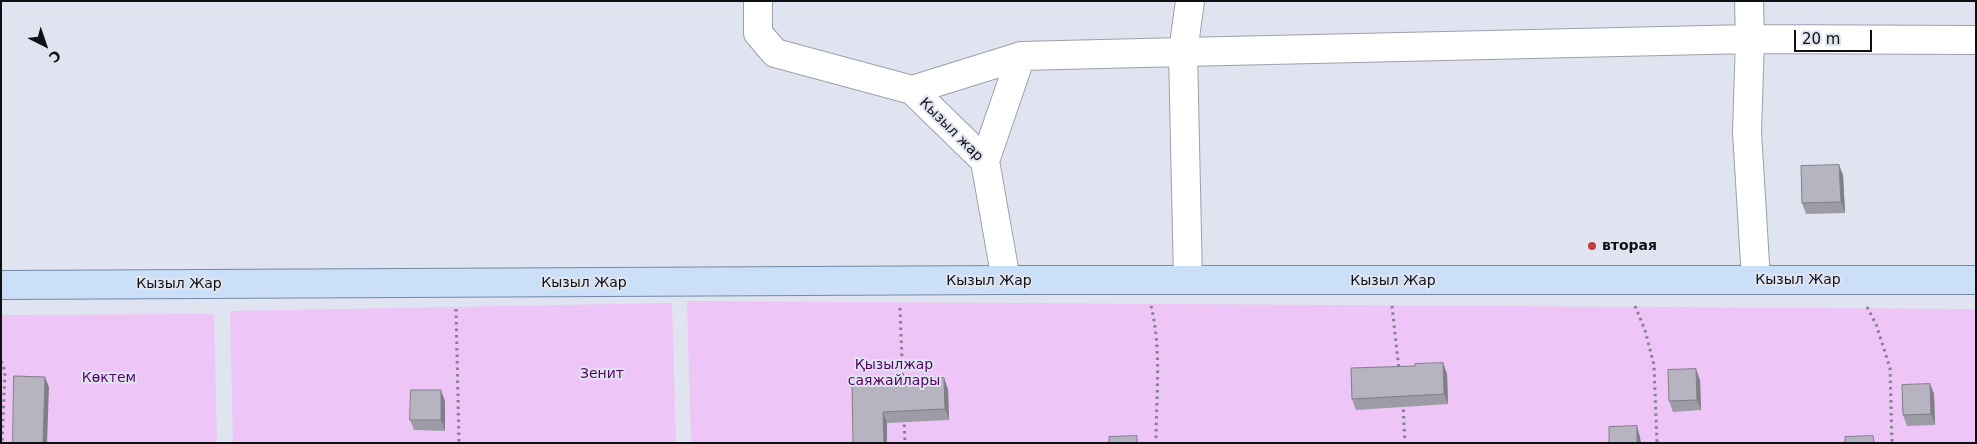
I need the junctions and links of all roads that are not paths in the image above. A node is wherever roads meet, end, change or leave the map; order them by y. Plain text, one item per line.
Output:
1 (758, 1) edge
2 (1190, 1) edge
3 (1749, 1) edge
4 (1750, 40) junction
5 (1976, 40) edge
6 (1183, 52) junction
7 (1021, 56) junction
8 (912, 90) junction
9 (985, 161) junction
10 (1006, 280) junction
11 (1188, 280) junction
12 (1756, 280) junction
13 (1976, 280) edge
14 (1, 285) edge

1 - 8 street, Кызыл жар
2 - 6 street
3 - 4 street
4 - 5 street
4 - 6 street
4 - 12 street
6 - 7 street
6 - 11 street
7 - 8 street
7 - 9 street
8 - 9 street, Кызыл жар
9 - 10 street, Кызыл жар
10 - 11 main road, Кызыл Жар
10 - 14 main road, Кызыл Жар
11 - 12 main road, Кызыл Жар
12 - 13 main road, Кызыл Жар

